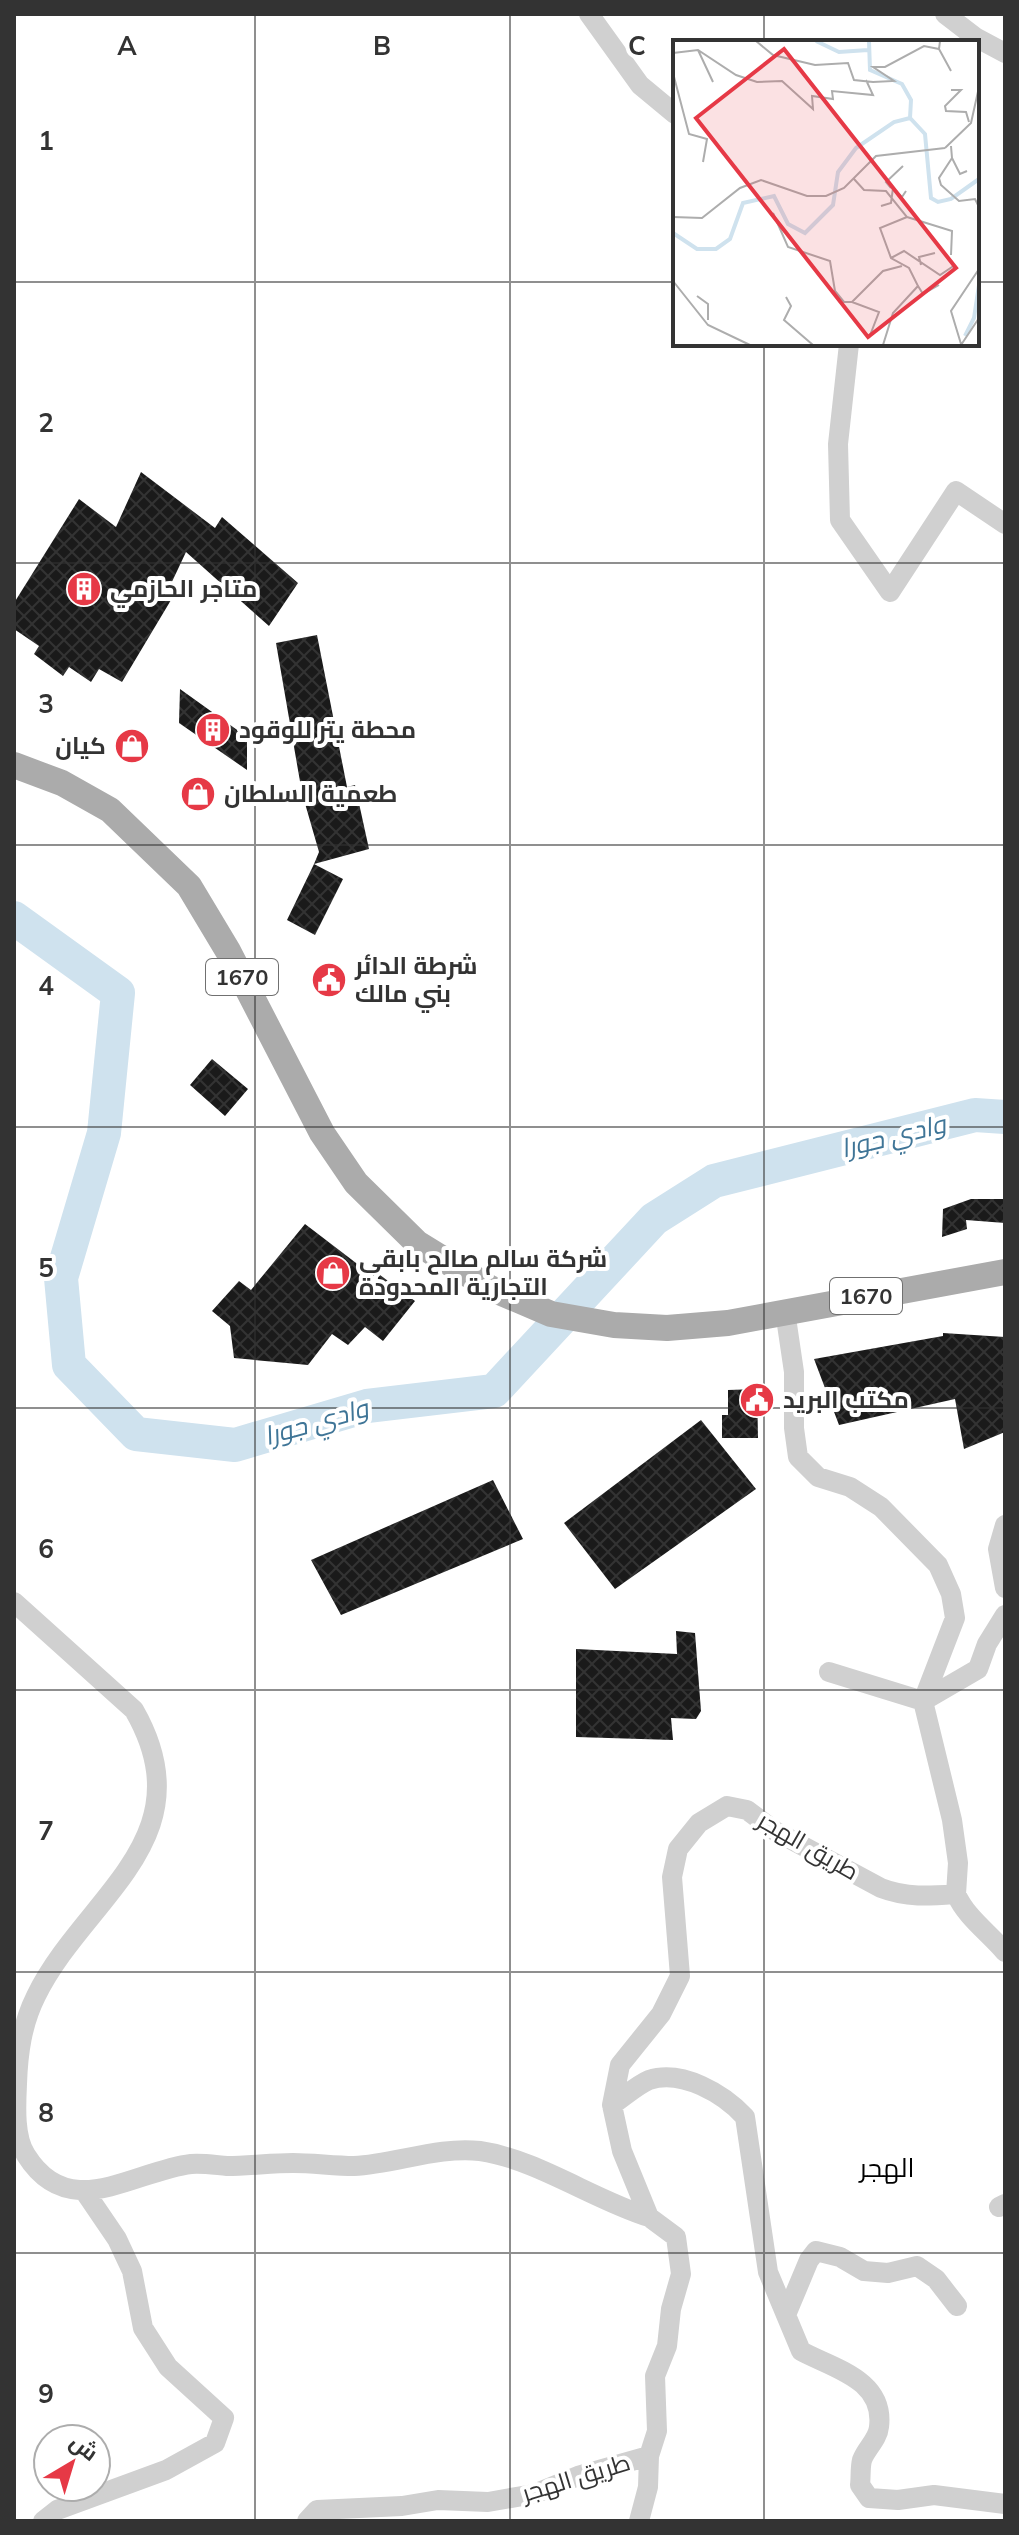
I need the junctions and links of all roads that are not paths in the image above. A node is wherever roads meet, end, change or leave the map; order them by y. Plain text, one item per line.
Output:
1 (589, 14) edge
2 (945, 14) edge
3 (1005, 53) edge
4 (673, 112) edge
5 (849, 346) edge
6 (1005, 524) edge
7 (14, 765) edge
8 (1005, 1272) edge
9 (785, 1311) junction
10 (1005, 1525) edge
11 (1005, 1589) edge
12 (14, 1602) edge
13 (1002, 1618) edge
14 (829, 1672) dead end
15 (923, 1701) junction
16 (956, 1894) junction
17 (1005, 1952) edge
18 (612, 2105) junction
19 (85, 2192) junction
20 (649, 2217) junction
21 (957, 2306) dead end
22 (786, 2315) junction
23 (649, 2456) junction
24 (1005, 2504) edge
25 (43, 2521) edge
26 (307, 2521) edge
27 (639, 2521) edge

1 - 4 street
2 - 3 street
5 - 6 street
7 - 9 main road, 1670
8 - 9 main road, 1670
9 - 15 street
10 - 11 street
11 - 13 street
12 - 19 street
13 - 15 street
14 - 15 street
15 - 16 street
16 - 17 street
16 - 18 street, طريق الهجر
18 - 20 street, طريق الهجر
18 - 22 street
19 - 20 street
19 - 25 street
20 - 23 street, طريق الهجر
21 - 22 street
22 - 24 street
23 - 26 street, طريق الهجر
23 - 27 street

